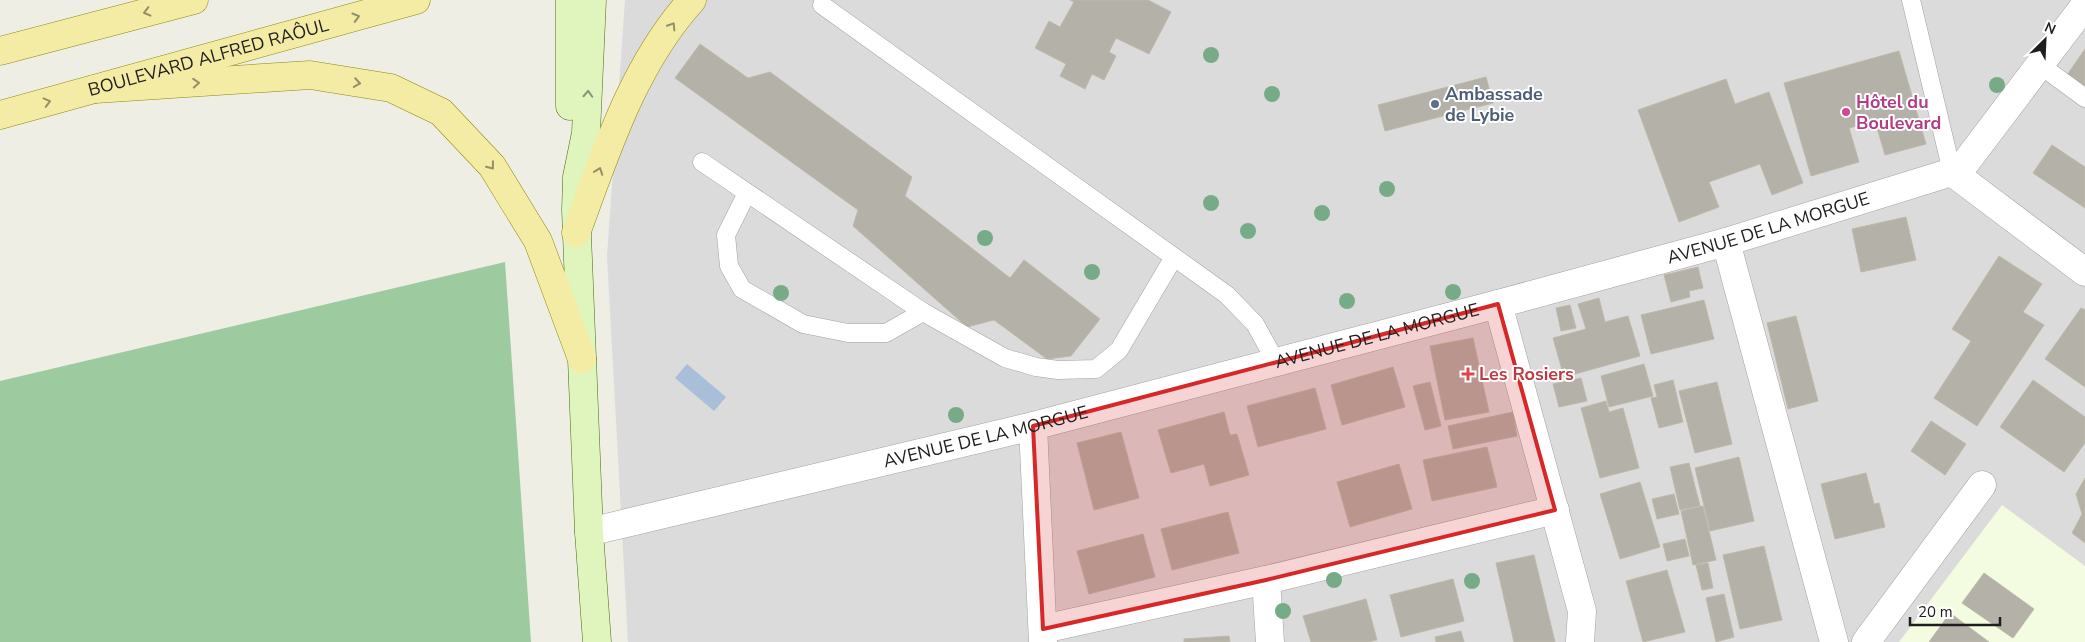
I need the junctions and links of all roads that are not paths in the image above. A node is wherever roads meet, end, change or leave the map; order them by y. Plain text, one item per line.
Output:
1 (194, 0) edge
2 (416, 0) edge
3 (570, 0) edge
4 (592, 0) edge
5 (692, 0) edge
6 (1911, 0) edge
7 (822, 5) dead end
8 (2085, 5) edge
9 (0, 50) edge
10 (2040, 65) junction
11 (95, 89) junction
12 (2085, 98) edge
13 (0, 115) edge
14 (702, 162) dead end
15 (1952, 172) junction
16 (577, 177) junction
17 (747, 193) junction
18 (576, 233) junction
19 (1726, 242) junction
20 (1174, 257) junction
21 (2085, 272) edge
22 (1498, 304) junction
23 (923, 312) junction
24 (582, 359) junction
25 (1276, 362) junction
26 (1033, 426) junction
27 (1982, 485) dead end
28 (1555, 510) junction
29 (589, 532) junction
30 (1266, 580) junction
31 (1043, 636) edge
32 (597, 642) edge
33 (1270, 642) edge
34 (1580, 642) edge
35 (1834, 642) edge
36 (1866, 642) edge

1 -> 9 main road
11 -> 2 main road, BOULEVARD ALFRED RAÔUL
3 - 16 main road
16 -> 4 main road
18 -> 5 main road
6 - 15 lane
7 - 20 lane
8 - 10 street, AVENUE DE LA MORGUE
10 - 12 lane
10 - 15 street, AVENUE DE LA MORGUE
13 -> 11 main road, BOULEVARD ALFRED RAÔUL
11 -> 24 main road
14 - 17 lane
15 - 19 street, AVENUE DE LA MORGUE
15 - 21 street
16 - 18 main road
17 - 23 lane
17 - 23 lane
18 - 24 main road
19 - 22 street, AVENUE DE LA MORGUE
19 - 35 street
20 - 23 lane
20 - 25 lane
22 - 25 street, AVENUE DE LA MORGUE
22 - 28 street
24 - 29 main road
25 - 26 street, AVENUE DE LA MORGUE
26 - 29 street, AVENUE DE LA MORGUE
26 - 31 street
27 - 36 street
28 - 30 street
28 - 34 street
29 - 32 main road
30 - 31 street
30 - 33 street

